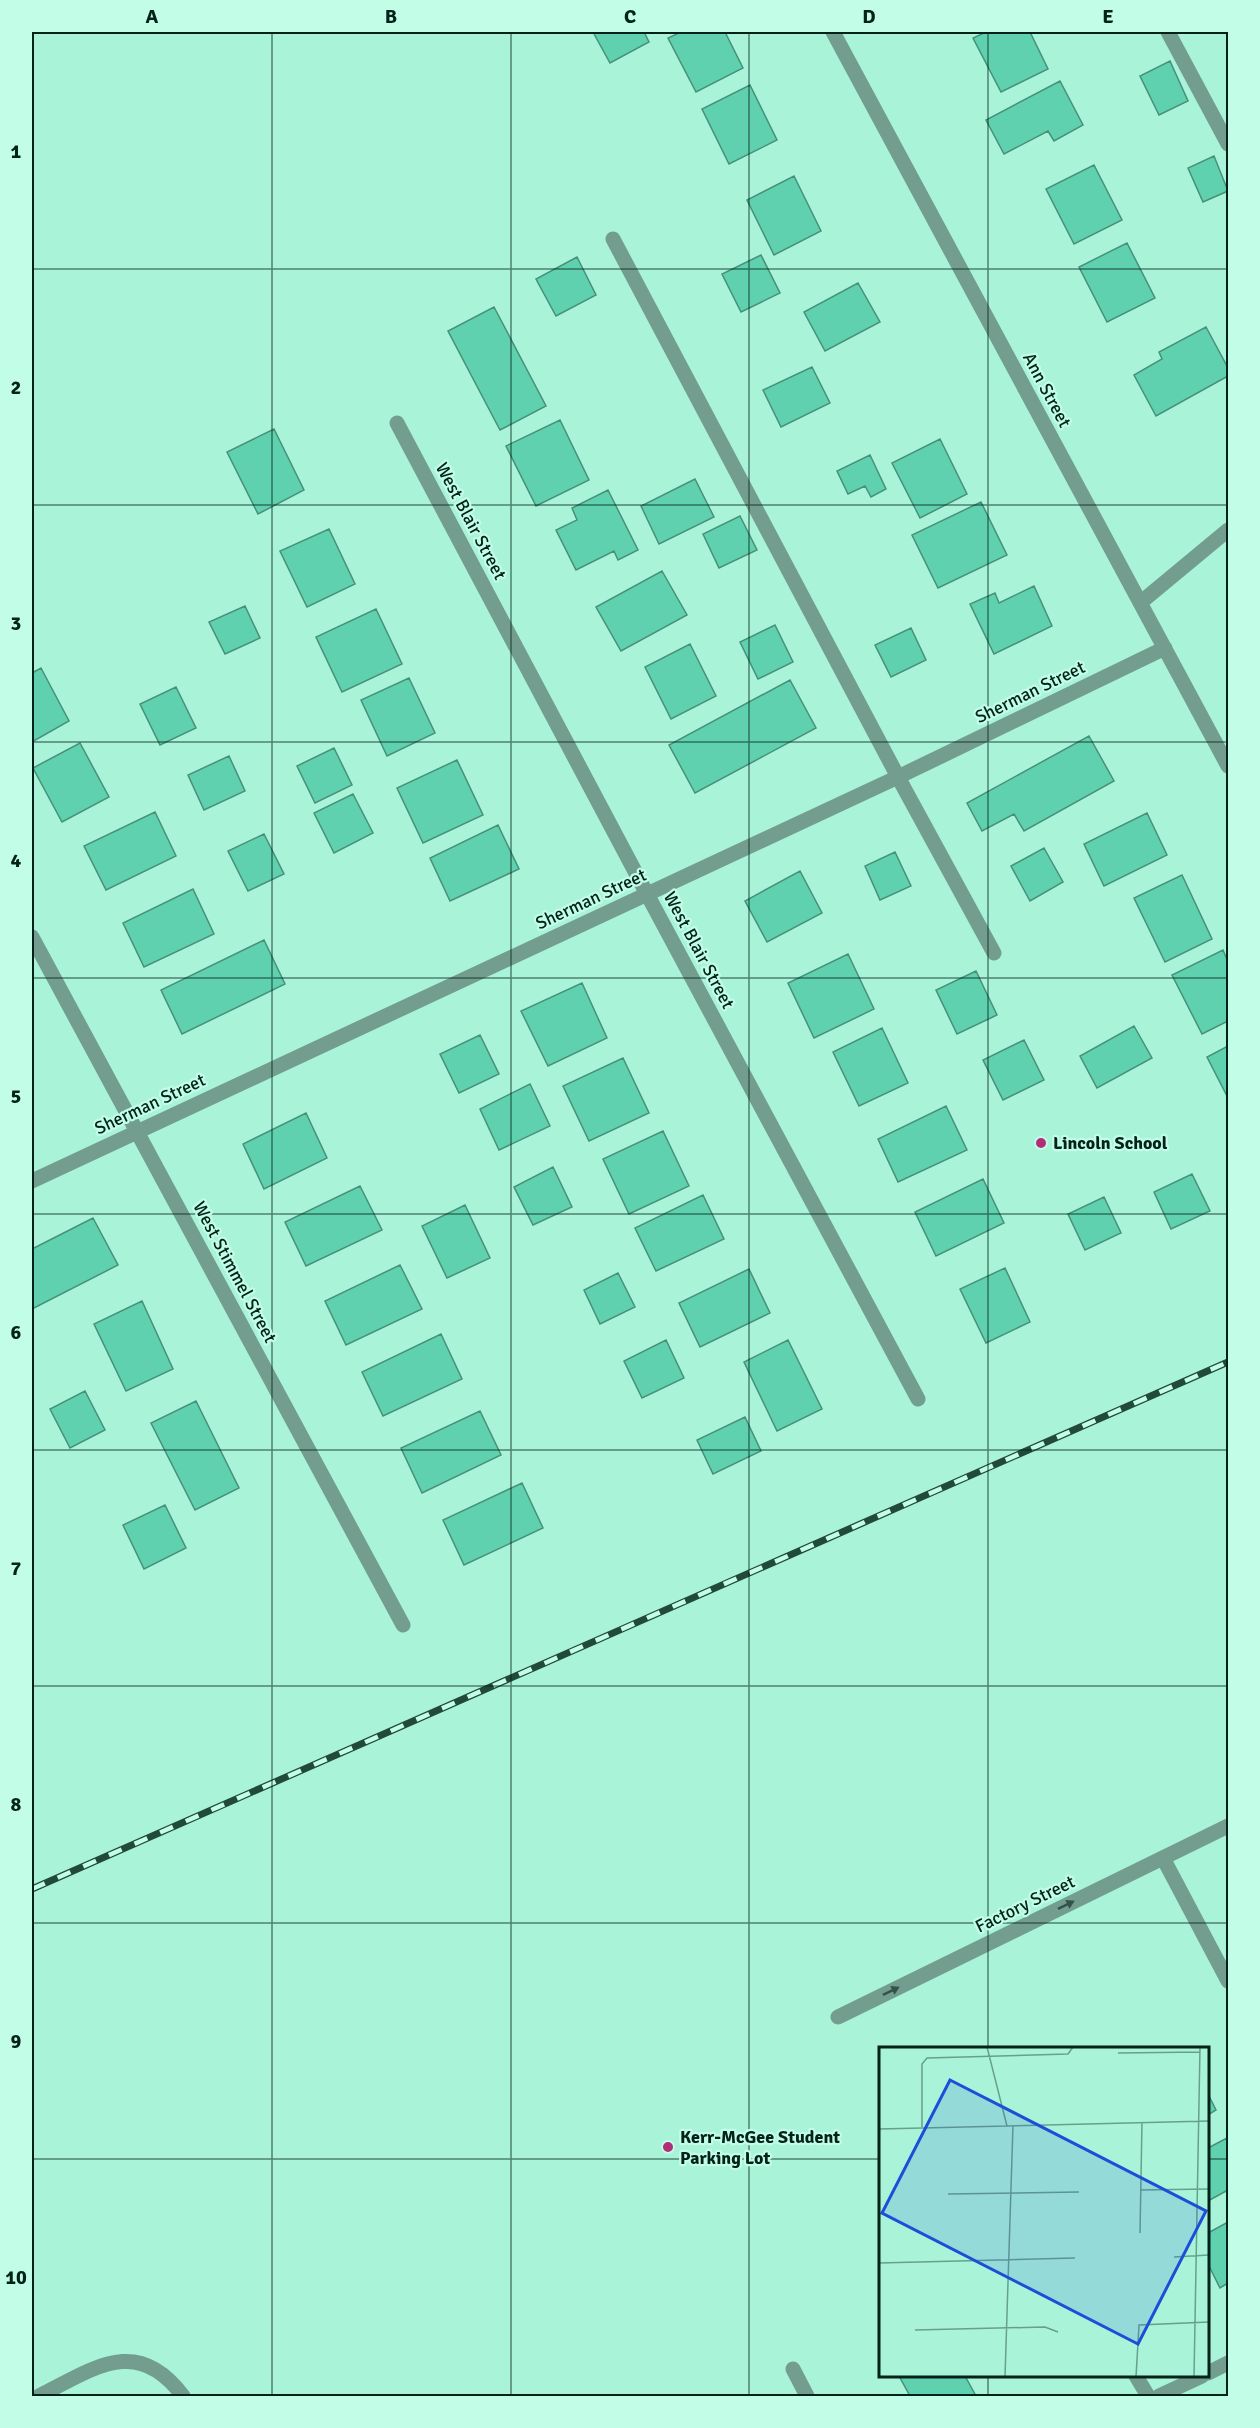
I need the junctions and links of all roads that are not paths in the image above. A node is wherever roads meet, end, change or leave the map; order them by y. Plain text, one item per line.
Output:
1 (833, 32) edge
2 (1168, 32) edge
3 (1228, 144) edge
4 (613, 239) dead end
5 (398, 423) dead end
6 (1228, 530) edge
7 (1140, 603) junction
8 (1165, 648) junction
9 (1228, 766) edge
10 (898, 777) junction
11 (646, 894) junction
12 (32, 937) edge
13 (994, 953) dead end
14 (137, 1132) junction
15 (32, 1181) edge
16 (918, 1399) dead end
17 (404, 1625) dead end
18 (1228, 1826) edge
19 (1163, 1858) junction
20 (1228, 1981) edge
21 (838, 2017) dead end
22 (1228, 2363) edge
23 (793, 2369) dead end
24 (1209, 2372) edge
25 (1137, 2377) edge
26 (1200, 2377) edge
27 (39, 2397) edge
28 (183, 2397) edge
29 (807, 2397) edge
30 (1148, 2397) edge
31 (1159, 2397) edge

1 - 7 street, Ann Street
2 - 3 street
4 - 10 street
5 - 11 street, West Blair Street
6 - 7 street
7 - 8 street, Ann Street
8 - 9 street, Ann Street
8 - 10 street, Sherman Street
10 - 11 street, Sherman Street
10 - 13 street
11 - 14 street, Sherman Street
11 - 16 street, West Blair Street
12 - 14 street, West Stimmel Street
14 - 15 street, Sherman Street
14 - 17 street, West Stimmel Street
18 - 19 street, Factory Street
19 - 20 street
21 -> 19 street, Factory Street
22 - 24 street
23 - 29 street
25 - 30 street
26 - 31 street
27 - 28 street

